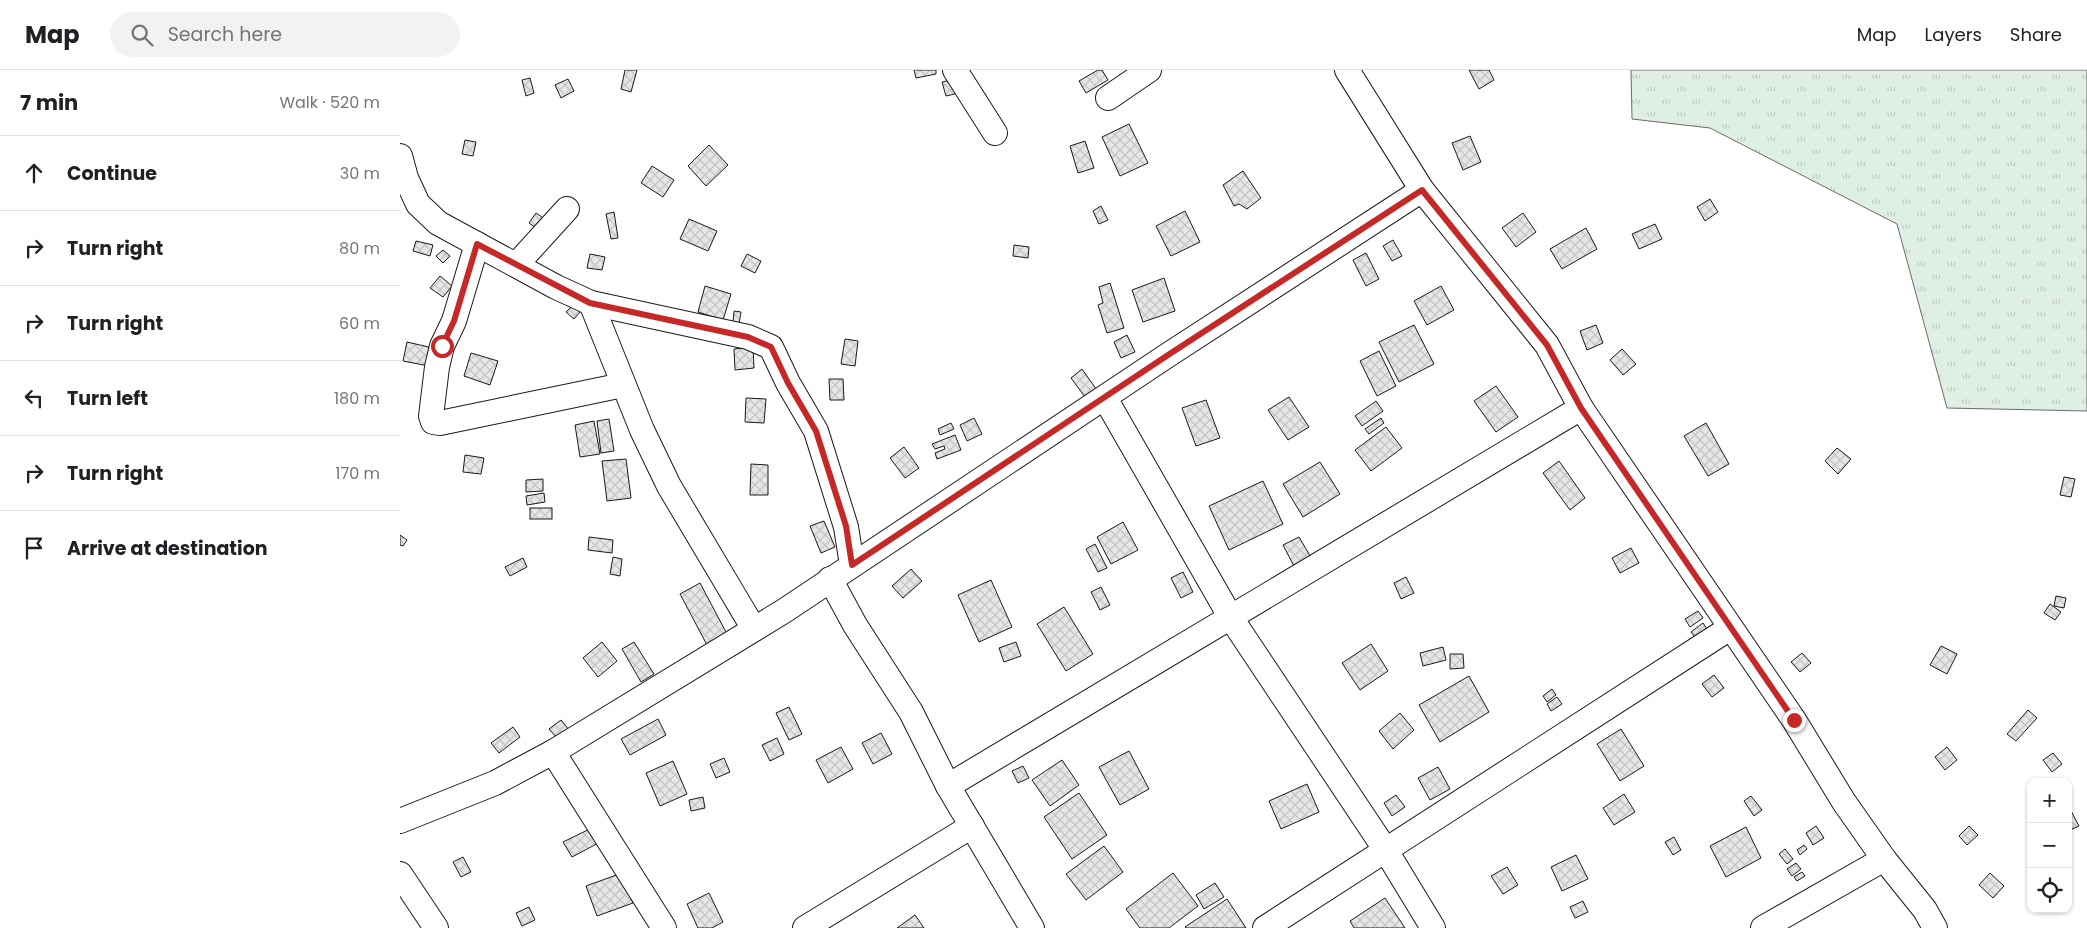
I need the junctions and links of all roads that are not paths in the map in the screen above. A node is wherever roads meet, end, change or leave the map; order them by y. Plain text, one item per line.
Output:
1 (955, 70) edge
2 (1150, 70) edge
3 (1347, 70) edge
4 (1108, 98) dead end
5 (995, 133) dead end
6 (400, 156) edge
7 (1422, 190) junction
8 (567, 209) dead end
9 (477, 244) junction
10 (516, 265) junction
11 (590, 303) junction
12 (623, 385) junction
13 (1105, 398) junction
14 (1581, 408) junction
15 (852, 565) junction
16 (830, 579) junction
17 (1231, 618) junction
18 (1730, 628) junction
19 (754, 629) junction
20 (553, 752) junction
21 (948, 786) junction
22 (400, 821) edge
23 (972, 826) junction
24 (1385, 850) junction
25 (1884, 859) junction
26 (400, 874) edge
27 (436, 928) edge
28 (664, 928) edge
29 (805, 928) edge
30 (1032, 928) edge
31 (1265, 928) edge
32 (1434, 928) edge
33 (1763, 928) edge
34 (1935, 928) edge

1 - 5 street
2 - 4 street
3 - 7 street
6 - 9 street
7 - 13 street
7 - 14 street
8 - 10 street
9 - 10 street
9 - 12 street
10 - 11 street
11 - 12 street
11 - 15 street
12 - 19 street
13 - 15 street
13 - 17 street
14 - 17 street
14 - 18 street
15 - 16 street
16 - 19 street
16 - 21 street
17 - 21 street
17 - 24 street
18 - 24 street
18 - 25 street
19 - 20 street
20 - 22 street
20 - 28 street
21 - 23 street
23 - 29 street
23 - 30 street
24 - 31 street
24 - 32 street
25 - 33 street
25 - 34 street
26 - 27 street

